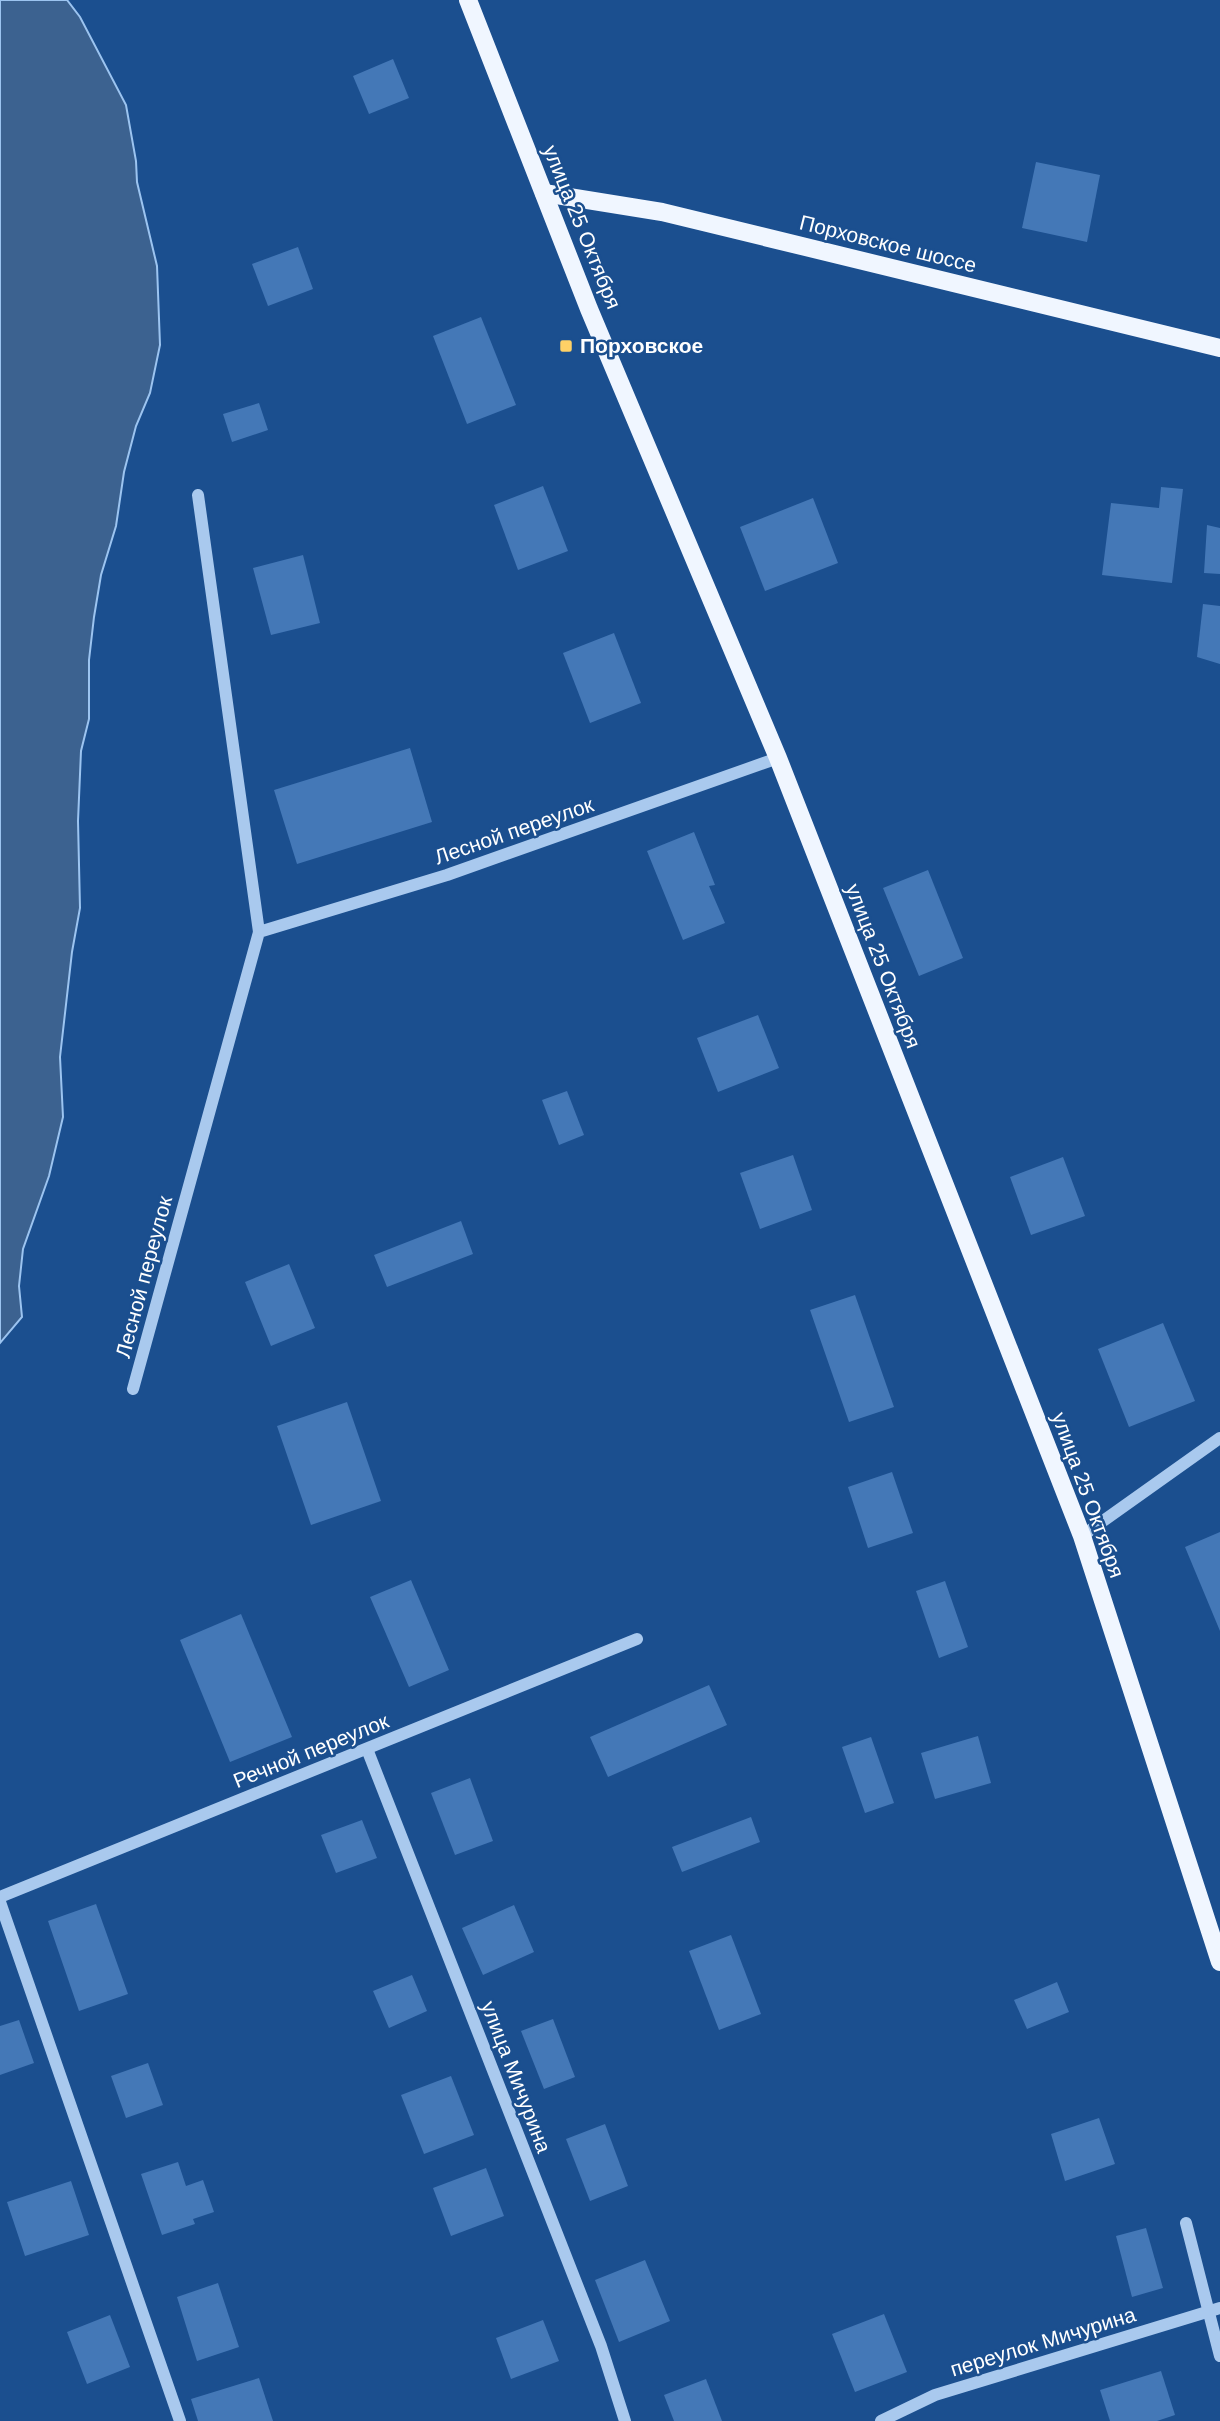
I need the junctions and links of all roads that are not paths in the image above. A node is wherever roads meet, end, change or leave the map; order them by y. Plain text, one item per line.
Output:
1 (468, 0) edge
2 (544, 193) junction
3 (1220, 348) edge
4 (198, 495) dead end
5 (778, 758) junction
6 (259, 932) junction
7 (134, 1389) dead end
8 (1220, 1438) edge
9 (1082, 1536) junction
10 (636, 1639) dead end
11 (367, 1749) junction
12 (0, 1900) edge
13 (1220, 1962) edge
14 (1186, 2223) dead end
15 (1214, 2309) edge
16 (1220, 2356) edge
17 (180, 2421) edge
18 (625, 2421) edge
19 (881, 2421) edge

1 - 2 main road, улица 25 Октября
2 - 3 main road, Порховское шоссе
2 - 5 main road, улица 25 Октября
4 - 6 street, Лесной переулок
5 - 6 street, Лесной переулок
5 - 9 main road, улица 25 Октября
6 - 7 street, Лесной переулок
8 - 9 street
9 - 13 main road, улица 25 Октября
10 - 11 street, Речной переулок
11 - 12 street, Речной переулок
11 - 18 street, улица Мичурина
12 - 17 street
14 - 15 street
15 - 16 street
15 - 19 street, переулок Мичурина

